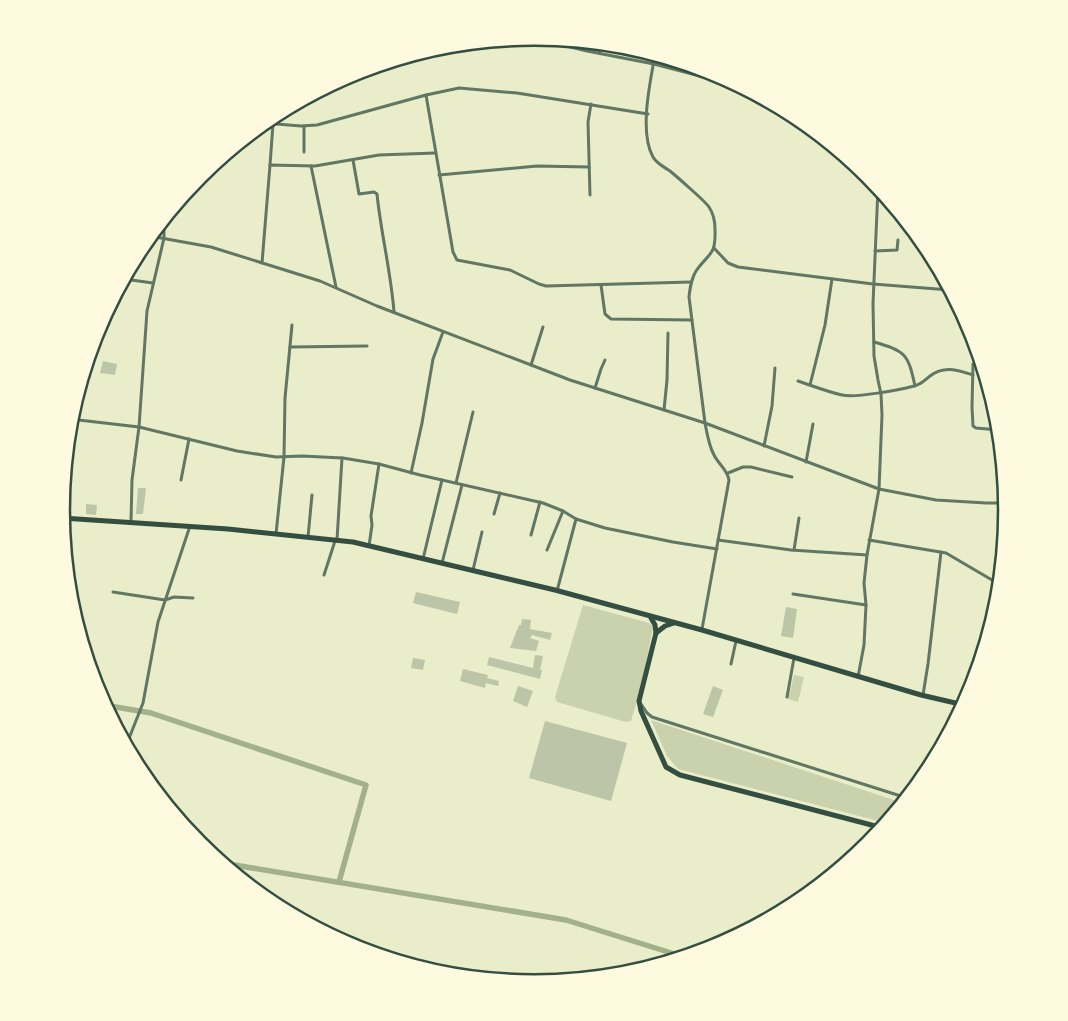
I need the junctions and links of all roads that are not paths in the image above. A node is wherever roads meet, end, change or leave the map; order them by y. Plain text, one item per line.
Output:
1 (581, 49) edge
2 (600, 51) edge
3 (599, 54) junction
4 (654, 64) junction
5 (688, 73) edge
6 (426, 95) junction
7 (591, 104) junction
8 (648, 114) junction
9 (276, 124) edge
10 (273, 126) edge
11 (304, 126) junction
12 (304, 152) dead end
13 (435, 153) junction
14 (353, 160) junction
15 (270, 165) junction
16 (311, 166) junction
17 (589, 167) junction
18 (439, 175) junction
19 (590, 196) dead end
20 (878, 198) edge
21 (164, 231) edge
22 (159, 237) edge
23 (164, 238) junction
24 (898, 240) dead end
25 (714, 247) junction
26 (875, 251) junction
27 (262, 263) junction
28 (832, 279) junction
29 (131, 280) edge
30 (691, 282) junction
31 (152, 283) junction
32 (873, 284) junction
33 (601, 286) junction
34 (336, 288) junction
35 (942, 289) edge
36 (394, 312) junction
37 (692, 320) junction
38 (292, 325) dead end
39 (543, 327) dead end
40 (443, 332) junction
41 (668, 333) dead end
42 (874, 342) junction
43 (367, 346) dead end
44 (290, 347) junction
45 (605, 360) dead end
46 (973, 364) dead end
47 (531, 365) junction
48 (775, 368) dead end
49 (973, 375) junction
50 (798, 381) dead end
51 (810, 385) junction
52 (914, 385) junction
53 (596, 388) junction
54 (881, 392) junction
55 (664, 410) junction
56 (473, 412) dead end
57 (79, 421) edge
58 (705, 423) junction
59 (813, 424) dead end
60 (139, 427) junction
61 (991, 429) edge
62 (189, 439) junction
63 (764, 446) junction
64 (284, 457) junction
65 (342, 458) junction
66 (806, 462) junction
67 (379, 464) junction
68 (411, 473) junction
69 (728, 473) junction
70 (792, 477) dead end
71 (180, 480) dead end
72 (442, 480) junction
73 (456, 483) junction
74 (462, 485) junction
75 (879, 490) junction
76 (500, 493) junction
77 (312, 495) dead end
78 (540, 502) junction
79 (998, 502) edge
80 (563, 511) junction
81 (494, 514) dead end
82 (70, 518) edge
83 (799, 518) dead end
84 (576, 519) junction
85 (131, 522) junction
86 (190, 526) junction
87 (482, 532) dead end
88 (276, 534) junction
89 (531, 535) dead end
90 (308, 537) junction
91 (336, 540) junction
92 (718, 540) junction
93 (870, 540) junction
94 (370, 546) junction
95 (717, 548) junction
96 (547, 550) dead end
97 (794, 550) junction
98 (941, 552) junction
99 (867, 554) junction
100 (423, 559) junction
101 (442, 563) junction
102 (473, 570) junction
103 (324, 575) dead end
104 (993, 579) edge
105 (557, 591) junction
106 (113, 592) dead end
107 (793, 594) dead end
108 (193, 598) dead end
109 (166, 600) junction
110 (866, 605) junction
111 (651, 617) junction
112 (674, 622) junction
113 (702, 630) junction
114 (656, 633) junction
115 (736, 641) junction
116 (794, 658) junction
117 (731, 664) dead end
118 (858, 677) junction
119 (923, 695) junction
120 (787, 697) dead end
121 (639, 701) junction
122 (956, 703) edge
123 (129, 738) edge
124 (900, 796) edge
125 (875, 826) edge

1 - 3 street
2 - 3 street
3 - 4 street
4 - 5 street
4 - 8 street
6 - 7 street
6 - 11 street
6 - 13 street
7 - 8 street
7 - 17 street
8 - 25 street
9 - 11 street
10 - 15 street
11 - 12 street
13 - 14 street
13 - 18 street
14 - 16 street
14 - 36 street
15 - 16 street
15 - 27 street
16 - 34 street
17 - 18 street
17 - 19 street
18 - 33 street
20 - 26 street
21 - 23 street
22 - 23 street
23 - 27 street
23 - 31 street
24 - 26 street
25 - 28 street
25 - 30 street
26 - 32 street
27 - 34 street
28 - 32 street
28 - 51 street
29 - 31 street
30 - 33 street
30 - 37 street
31 - 60 street
32 - 35 street
32 - 42 street
33 - 37 street
34 - 36 street
36 - 40 street
37 - 58 street
38 - 44 street
39 - 47 street
40 - 47 street
40 - 68 street
41 - 55 street
42 - 52 street
42 - 54 street
43 - 44 street
44 - 64 street
45 - 53 street
46 - 49 street
47 - 53 street
48 - 63 street
49 - 52 street
49 - 61 street
50 - 51 street
51 - 54 street
52 - 54 street
53 - 55 street
54 - 75 street
55 - 58 street
56 - 73 street
57 - 60 street
58 - 63 street
58 - 69 street
59 - 66 street
60 - 62 street
60 - 85 street
62 - 64 street
62 - 71 street
63 - 66 street
64 - 65 street
64 - 88 street
65 - 67 street
65 - 91 street
66 - 75 street
67 - 68 street
67 - 94 street
68 - 72 street
69 - 70 street
69 - 92 street
72 - 73 street
72 - 100 street
73 - 74 street
74 - 76 street
74 - 101 street
75 - 79 street
75 - 93 street
76 - 78 street
76 - 81 street
77 - 90 street
78 - 80 street
78 - 89 street
80 - 84 street
80 - 96 street
82 - 85 highway
83 - 97 street
84 - 95 street
84 - 105 street
85 - 86 highway
86 - 88 highway
86 - 109 street
87 - 102 street
88 - 90 highway
90 - 91 highway
91 - 94 highway
91 - 103 street
92 - 95 street
92 - 97 street
93 - 98 street
93 - 99 street
94 - 100 highway
95 - 113 street
97 - 99 street
98 - 104 street
98 - 119 street
99 - 110 street
100 - 101 highway
101 - 102 highway
102 - 105 highway
105 - 111 highway
106 - 109 street
107 - 110 street
108 - 109 street
109 - 123 street
110 - 118 street
111 - 112 highway
111 - 114 highway
112 - 113 highway
112 - 114 highway
113 - 115 highway
114 - 121 highway
115 - 116 highway
115 - 117 street
116 - 118 highway
116 - 120 street
118 - 119 highway
119 - 122 highway
121 - 124 street
121 - 125 highway

